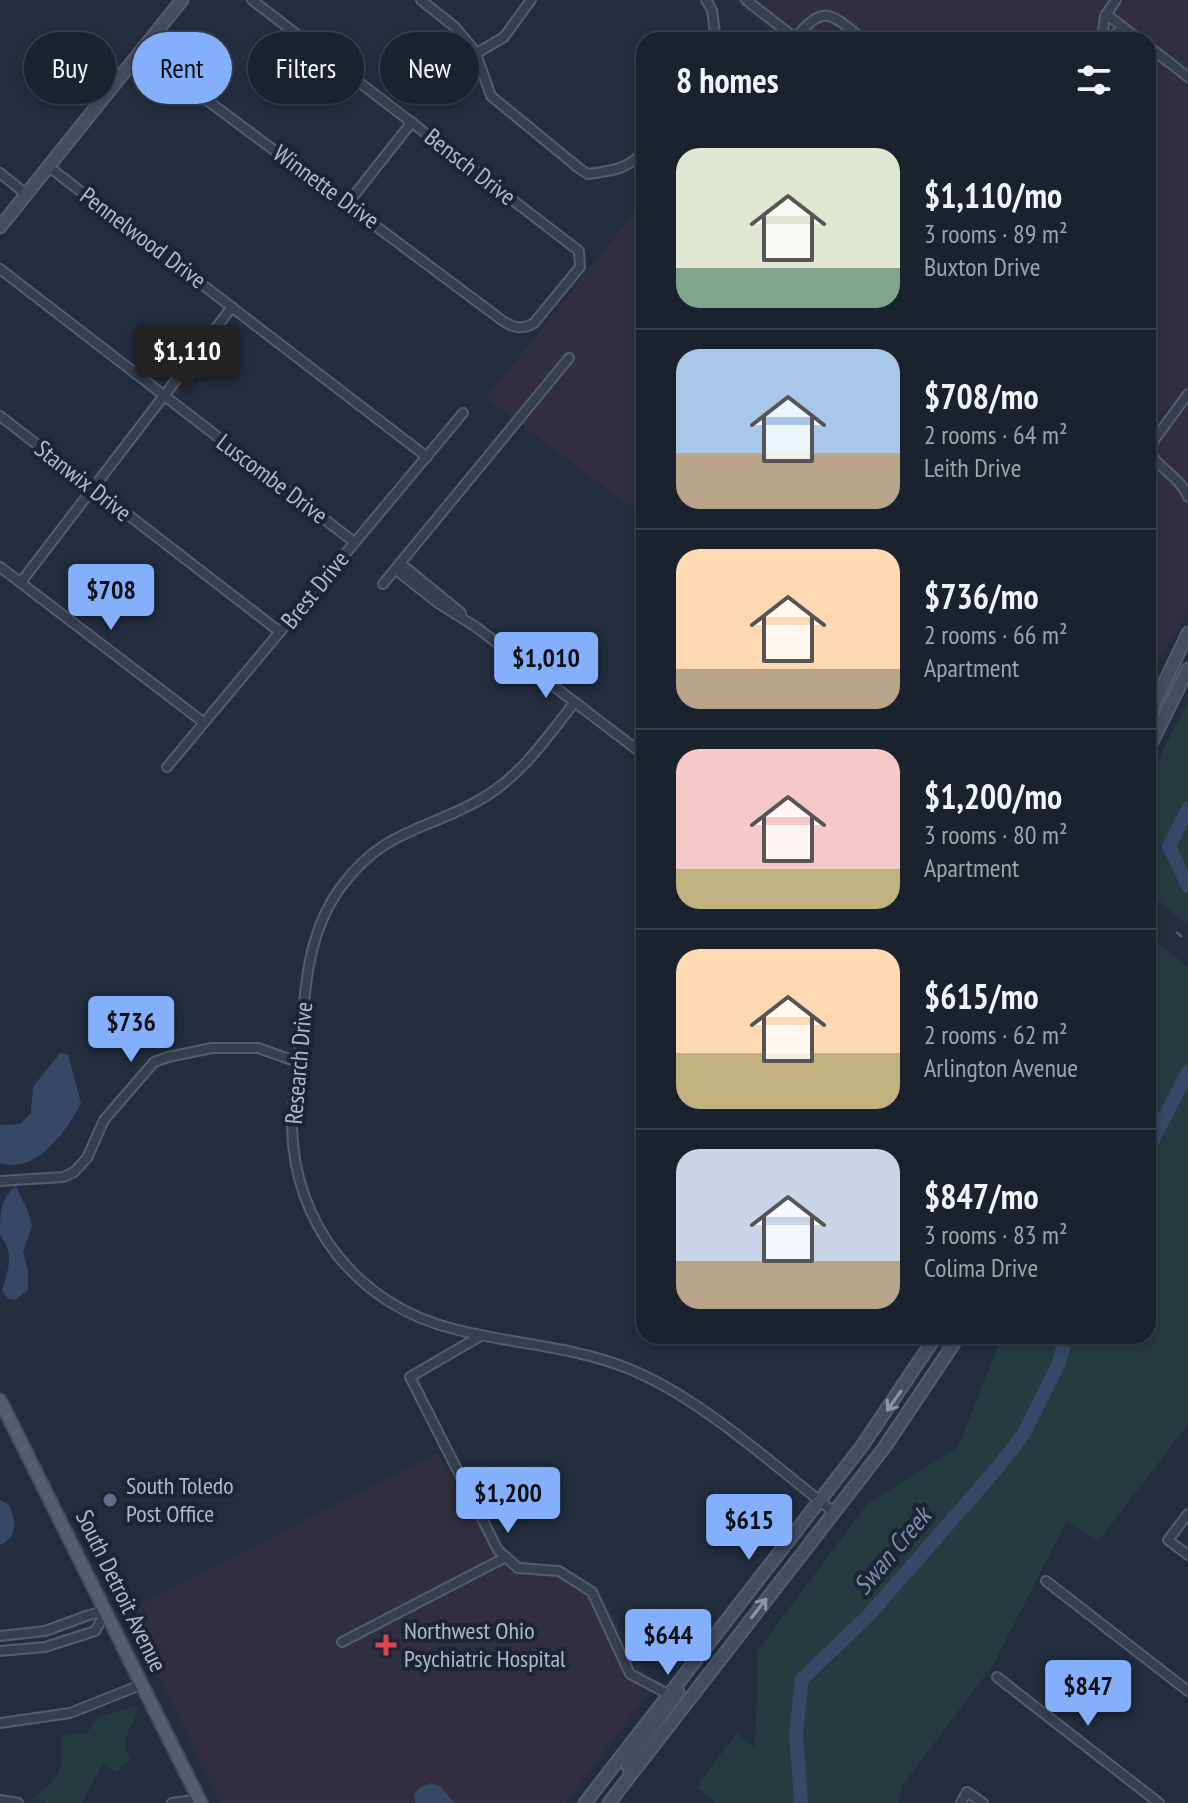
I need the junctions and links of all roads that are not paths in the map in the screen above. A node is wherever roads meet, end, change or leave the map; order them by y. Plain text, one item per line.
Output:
1 (182, 0) edge
2 (252, 0) edge
3 (421, 0) edge
4 (531, 0) edge
5 (706, 0) edge
6 (746, 0) edge
7 (1116, 0) edge
8 (1106, 14) junction
9 (156, 32) edge
10 (459, 32) edge
11 (715, 32) edge
12 (785, 32) edge
13 (800, 32) edge
14 (854, 32) edge
15 (1105, 32) edge
16 (1129, 32) edge
17 (479, 52) edge
18 (1156, 52) edge
19 (479, 59) edge
20 (132, 62) edge
21 (1188, 77) edge
22 (213, 104) edge
23 (412, 122) junction
24 (636, 160) edge
25 (49, 167) junction
26 (0, 173) edge
27 (26, 194) junction
28 (348, 203) junction
29 (0, 227) edge
30 (0, 269) edge
31 (232, 307) junction
32 (509, 325) joint
33 (569, 358) dead end
34 (1188, 394) edge
35 (165, 397) junction
36 (463, 413) dead end
37 (0, 416) edge
38 (1156, 437) edge
39 (427, 457) junction
40 (1156, 461) edge
41 (93, 488) junction
42 (1188, 497) edge
43 (354, 542) junction
44 (397, 566) junction
45 (0, 567) edge
46 (21, 582) junction
47 (383, 584) dead end
48 (280, 632) junction
49 (1188, 633) edge
50 (1188, 669) edge
51 (1156, 700) edge
52 (575, 702) junction
53 (203, 722) junction
54 (1156, 734) edge
55 (636, 749) edge
56 (167, 767) dead end
57 (298, 1062) junction
58 (0, 1181) edge
59 (482, 1335) junction
60 (931, 1344) edge
61 (954, 1344) edge
62 (0, 1400) edge
63 (819, 1501) junction
64 (835, 1513) junction
65 (1188, 1514) edge
66 (1188, 1555) edge
67 (506, 1557) junction
68 (1046, 1581) dead end
69 (752, 1587) junction
70 (106, 1611) junction
71 (0, 1636) edge
72 (342, 1642) dead end
73 (0, 1651) edge
74 (997, 1677) dead end
75 (143, 1684) junction
76 (1188, 1691) edge
77 (668, 1694) junction
78 (0, 1723) edge
79 (631, 1774) junction
80 (0, 1800) edge
81 (197, 1802) edge
82 (18, 1803) edge
83 (172, 1803) edge
84 (585, 1803) edge
85 (609, 1803) edge
86 (961, 1803) edge
87 (983, 1803) edge
88 (1159, 1803) edge

1 - 9 street
2 - 23 street, Bensch Drive
3 - 10 street
4 - 17 street
5 - 11 street
6 - 12 street
7 - 8 street
8 - 15 street
8 - 16 street
13 - 14 street
18 - 21 street
19 - 24 street
20 - 25 street
22 - 28 street, Winnette Drive
23 - 28 street
23 - 32 street, Bensch Drive
25 - 27 street
25 - 31 street, Pennelwood Drive
26 - 27 street
27 - 29 street
28 - 32 street, Winnette Drive
30 - 35 street, Luscombe Drive
31 - 35 street
31 - 39 street, Pennelwood Drive
33 - 44 street
34 - 38 street
35 - 41 street
35 - 43 street, Luscombe Drive
36 - 39 street, Brest Drive
37 - 41 street, Stanwix Drive
39 - 43 street, Brest Drive
40 - 42 street
41 - 46 street
41 - 48 street, Stanwix Drive
43 - 48 street, Brest Drive
44 - 47 street
44 - 52 street
45 - 46 street
46 - 53 street
48 - 53 street, Brest Drive
49 - 51 street
50 - 54 street
52 - 55 street
52 - 57 street, Research Drive
53 - 56 street, Brest Drive
57 - 58 street
57 - 59 street, Research Drive
59 - 63 street, Research Drive
59 - 67 street
60 -> 63 street
61 - 64 street
62 - 70 main road, South Detroit Avenue
63 - 64 street, Research Drive
63 - 69 street
79 -> 64 street
65 - 66 street
67 - 72 street
67 - 77 street
68 - 76 street
69 - 77 street
69 - 79 street
70 - 71 street
70 - 73 street
70 - 75 main road, South Detroit Avenue
74 - 88 street
75 - 78 street
75 - 81 main road, South Detroit Avenue
77 - 84 street
79 - 85 street
80 - 82 street
81 - 83 street
86 - 87 street

